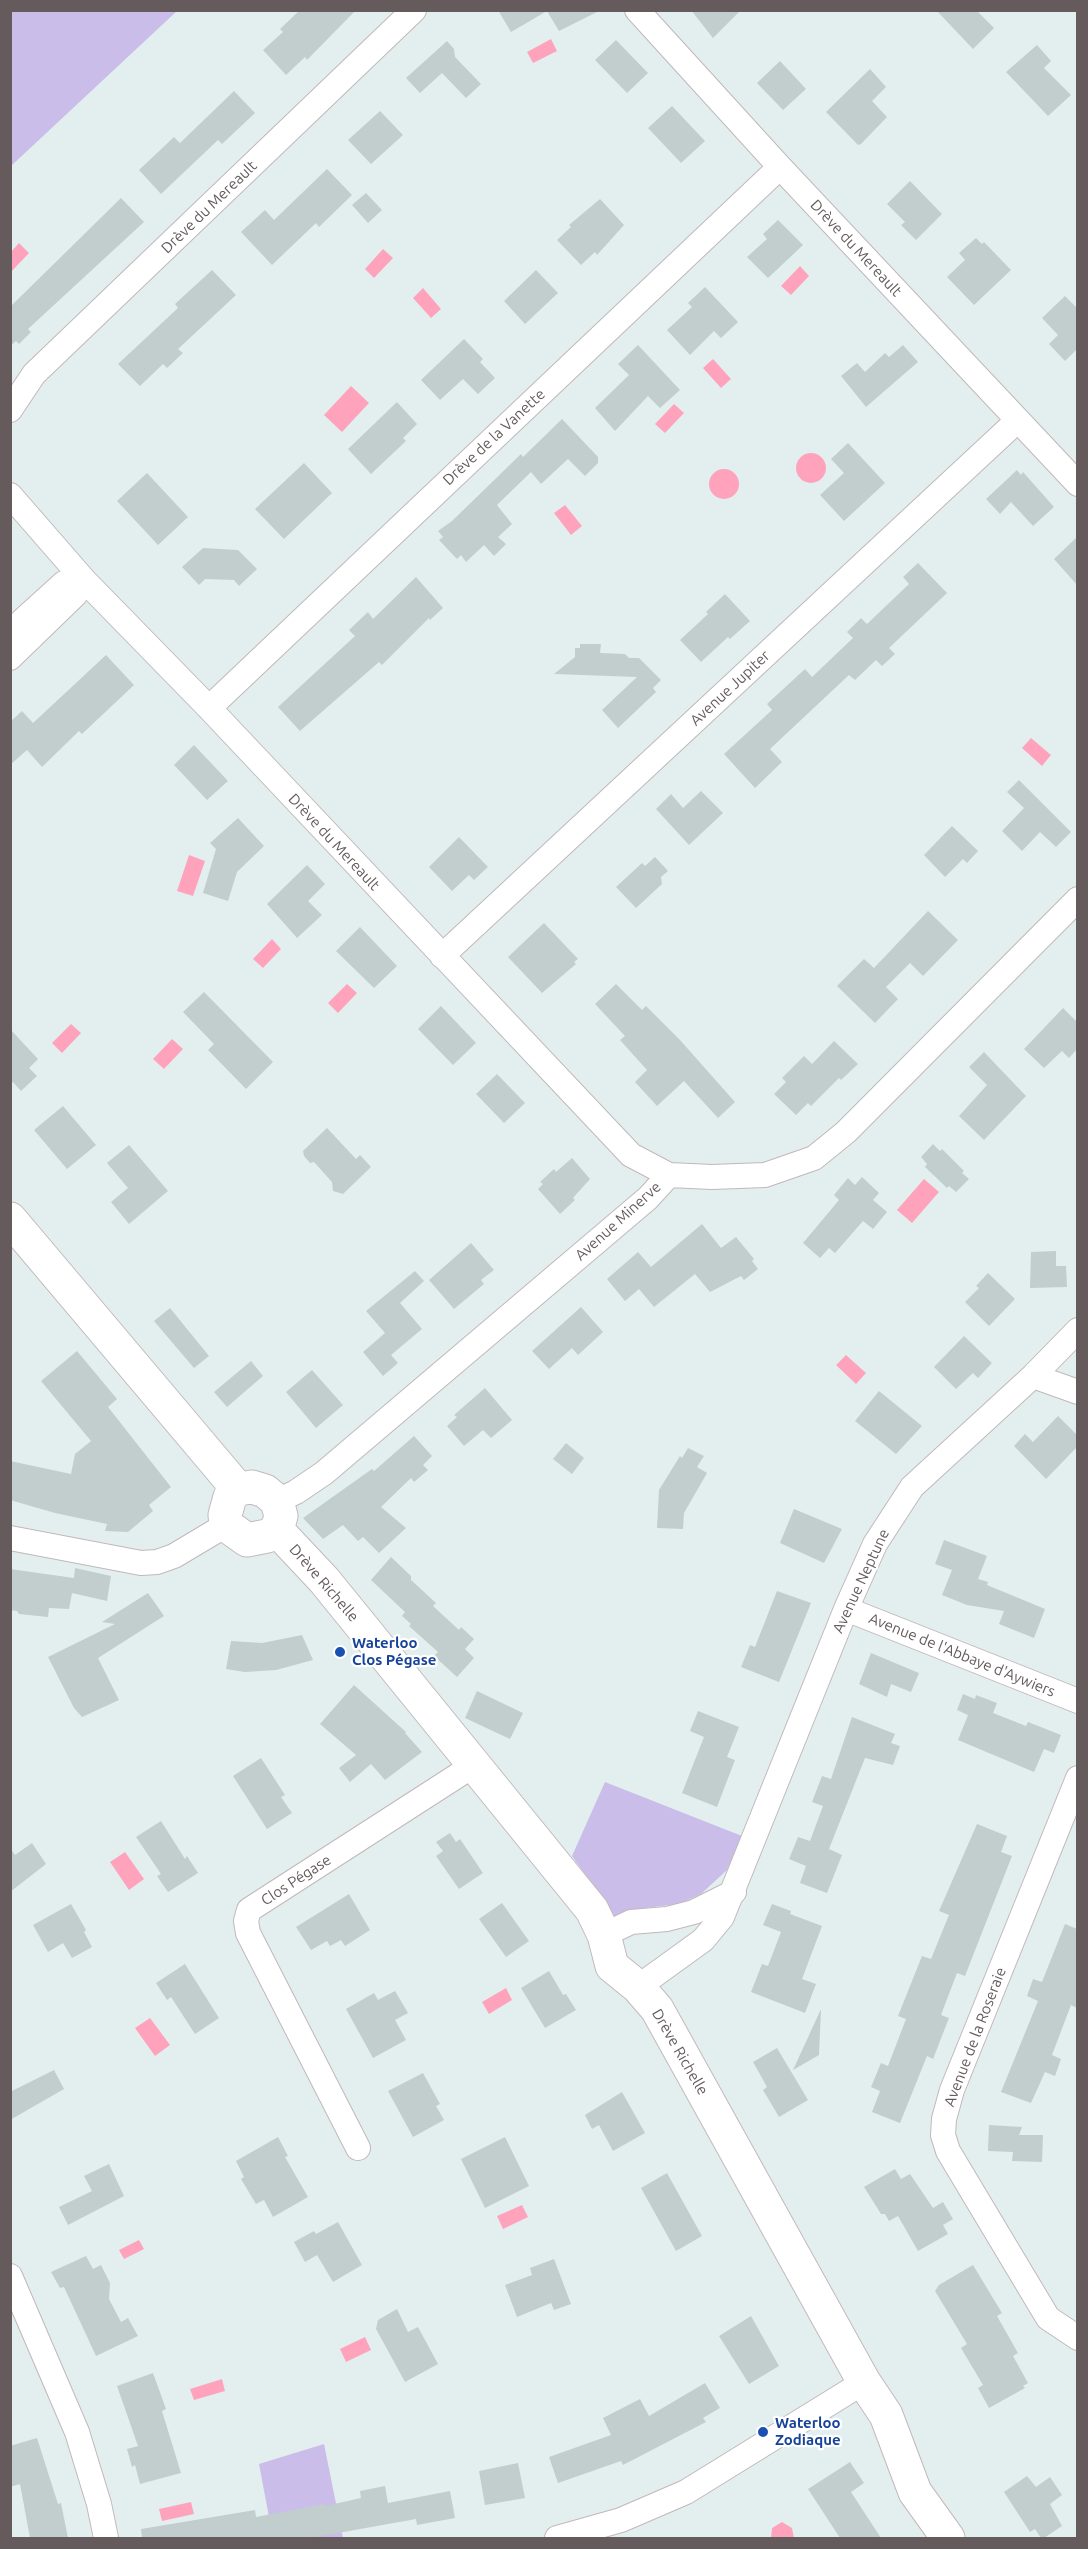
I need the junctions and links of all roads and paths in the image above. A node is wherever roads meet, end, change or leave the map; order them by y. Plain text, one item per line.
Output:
1 (414, 10) edge
2 (637, 10) edge
3 (780, 167) junction
4 (10, 410) edge
5 (1018, 420) junction
6 (1077, 484) edge
7 (10, 495) edge
8 (84, 580) junction
9 (10, 632) edge
10 (10, 658) edge
11 (209, 708) junction
12 (1077, 899) edge
13 (442, 956) junction
14 (669, 1175) junction
15 (10, 1219) edge
16 (1077, 1330) edge
17 (1033, 1376) junction
18 (1077, 1392) edge
19 (238, 1489) junction
20 (277, 1515) junction
21 (226, 1525) junction
22 (10, 1538) edge
23 (846, 1608) junction
24 (1077, 1701) edge
25 (474, 1765) junction
26 (1077, 1778) edge
27 (734, 1892) junction
28 (604, 1935) junction
29 (638, 1987) junction
30 (358, 2148) dead end
31 (10, 2276) edge
32 (21, 2314) edge
33 (1077, 2338) edge
34 (864, 2382) junction
35 (106, 2538) edge
36 (557, 2538) edge
37 (948, 2538) edge

1 - 4 street, Drève du Mereault
2 - 3 street, Drève du Mereault
3 - 5 street, Drève du Mereault
3 - 11 street, Drève de la Vanette
5 - 6 street, Drève du Mereault
5 - 13 street, Avenue Jupiter
7 - 8 street, Drève du Mereault
8 - 9 street
8 - 10 street
8 - 11 street, Drève du Mereault
11 - 13 street, Drève du Mereault
12 - 14 street, Avenue Minerve
13 - 14 street, Drève du Mereault
14 - 20 street, Avenue Minerve
15 - 19 street
16 - 17 street, Avenue Neptune
17 - 18 street
17 - 23 street, Avenue Neptune
19 - 20 street
19 - 21 street
20 - 21 street
20 - 25 street, Drève Richelle
21 - 22 street
23 - 24 street, Avenue de l'Abbaye d'Aywiers
23 - 27 street, Avenue Neptune
25 - 28 street, Drève Richelle
25 - 30 street, Clos Pégase
26 - 33 street, Avenue de la Roseraie
27 - 28 street
27 - 29 street, Avenue Neptune
28 - 29 street, Drève Richelle
29 - 34 street, Drève Richelle
31 - 32 street
32 - 35 street
34 - 36 street
34 - 37 street, Drève Richelle

